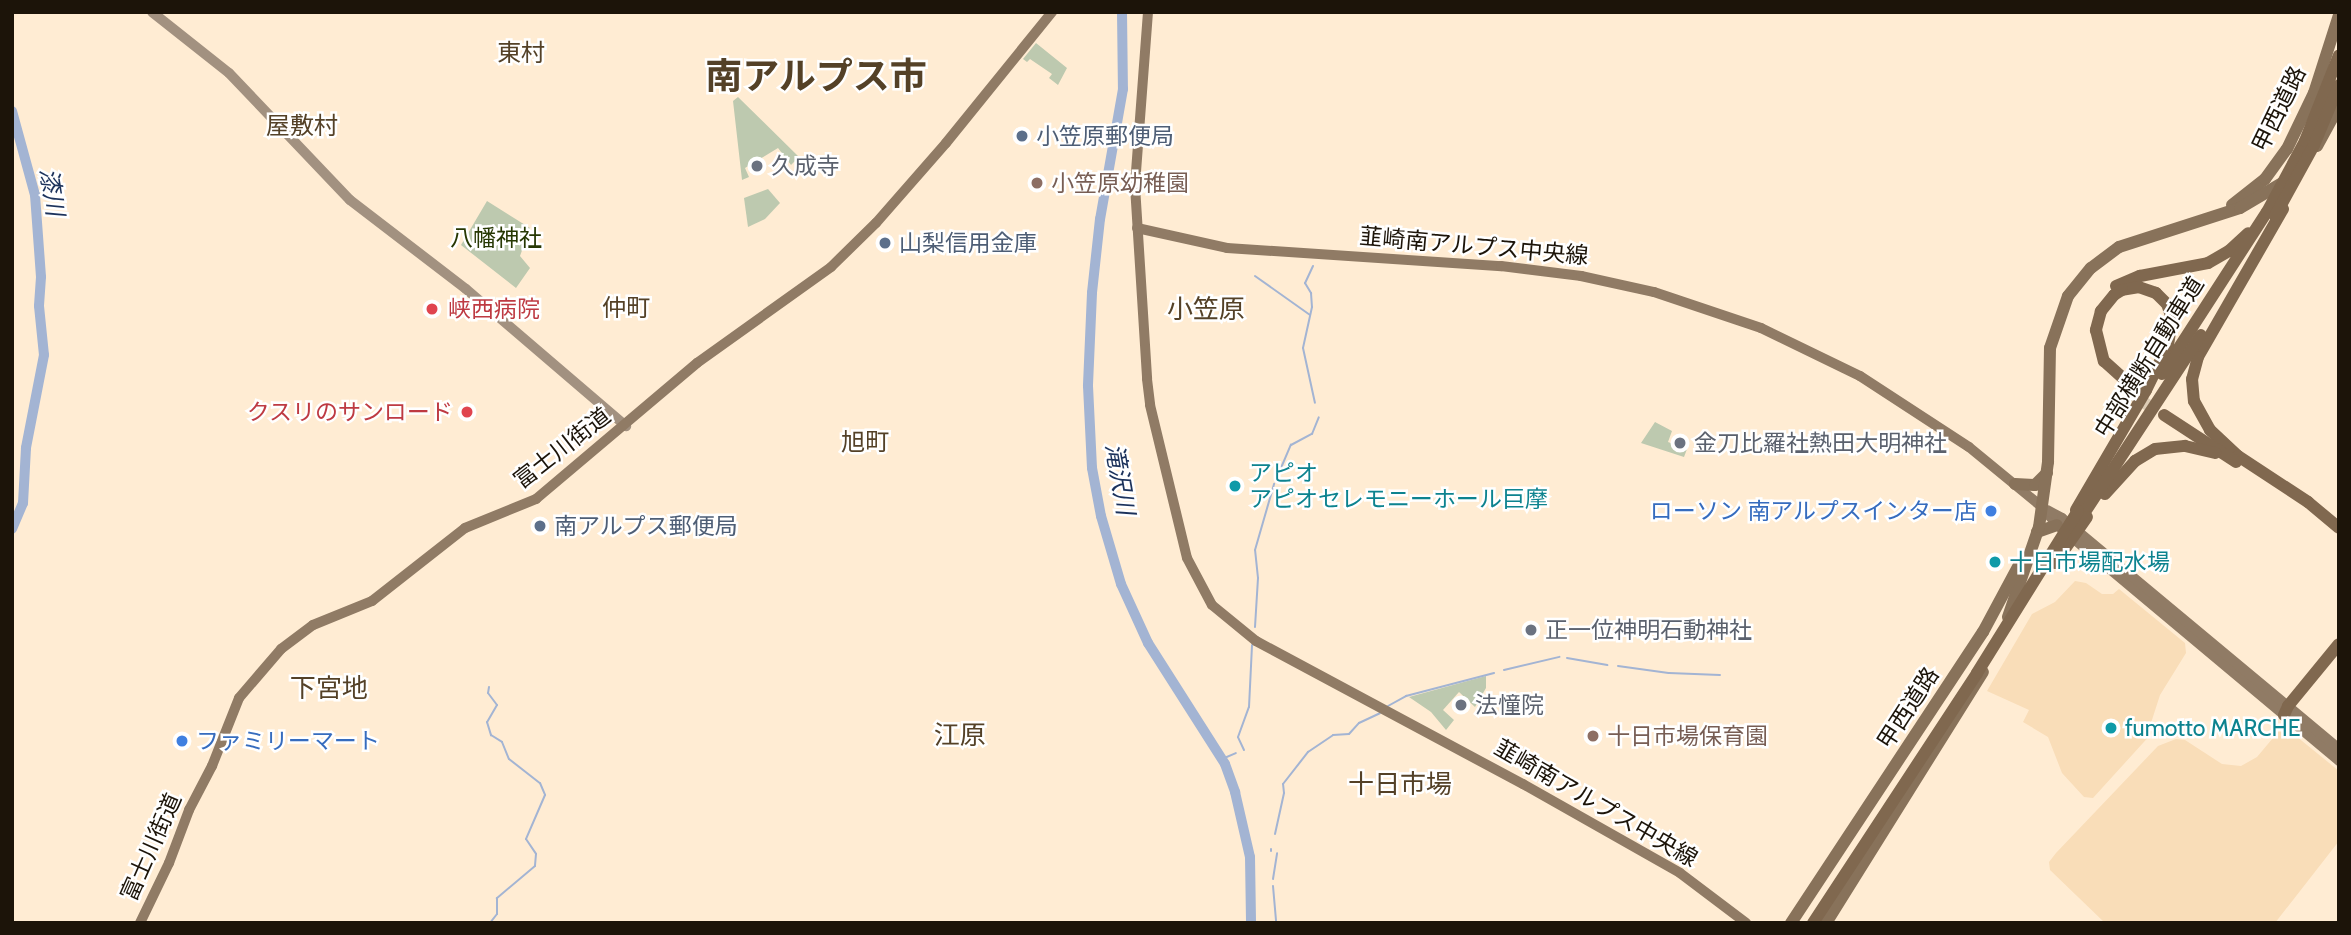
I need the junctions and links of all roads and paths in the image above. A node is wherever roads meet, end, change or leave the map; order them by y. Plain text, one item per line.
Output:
1 (152, 12) edge
2 (1052, 12) edge
3 (1148, 12) edge
4 (2339, 15) edge
5 (2339, 55) edge
6 (2339, 85) edge
7 (2339, 106) edge
8 (2271, 214) junction
9 (2193, 222) junction
10 (1137, 228) junction
11 (2166, 413) tunnel mouth
12 (626, 426) junction
13 (2236, 459) junction
14 (2047, 473) junction
15 (2015, 484) junction
16 (2042, 507) junction
17 (2081, 513) junction
18 (2057, 525) junction
19 (2339, 528) edge
20 (2037, 532) junction
21 (2339, 536) edge
22 (2339, 644) edge
23 (2339, 653) edge
24 (1977, 673) junction
25 (2288, 710) junction
26 (2339, 749) edge
27 (2339, 761) edge
28 (140, 923) edge
29 (1746, 923) edge
30 (1791, 923) edge
31 (1813, 923) edge
32 (1826, 923) edge

1 - 12 main road
2 - 12 main road, 富士川街道
3 - 10 main road, 韮崎南アルプス中央線
4 - 9 highway, 甲西道路
5 - 8 highway, 中部横断自動車道, bridge
6 - 8 highway, 中部横断自動車道, bridge
7 - 9 highway, 甲西道路
8 - 13 highway
8 - 17 highway, 中部横断自動車道
8 - 17 highway
9 - 14 highway, 甲西道路
10 - 15 main road, 韮崎南アルプス中央線
10 - 29 main road, 韮崎南アルプス中央線
11 - 13 highway
12 - 28 main road, 富士川街道
13 - 17 highway
13 - 19 highway
13 - 21 highway
14 - 15 highway
14 - 16 highway, 甲西道路
15 - 16 main road, 韮崎南アルプス中央線
16 - 18 main road
16 - 20 highway, 甲西道路
16 - 25 main road
16 - 30 highway, 甲西道路
17 - 24 highway, 中部横断自動車道, bridge
17 - 24 highway, 中部横断自動車道, bridge
18 - 20 highway
18 - 25 main road
20 - 32 highway, 甲西道路
22 - 25 highway
23 - 25 highway
24 - 31 highway, 中部横断自動車道
25 - 26 main road
25 - 27 main road

